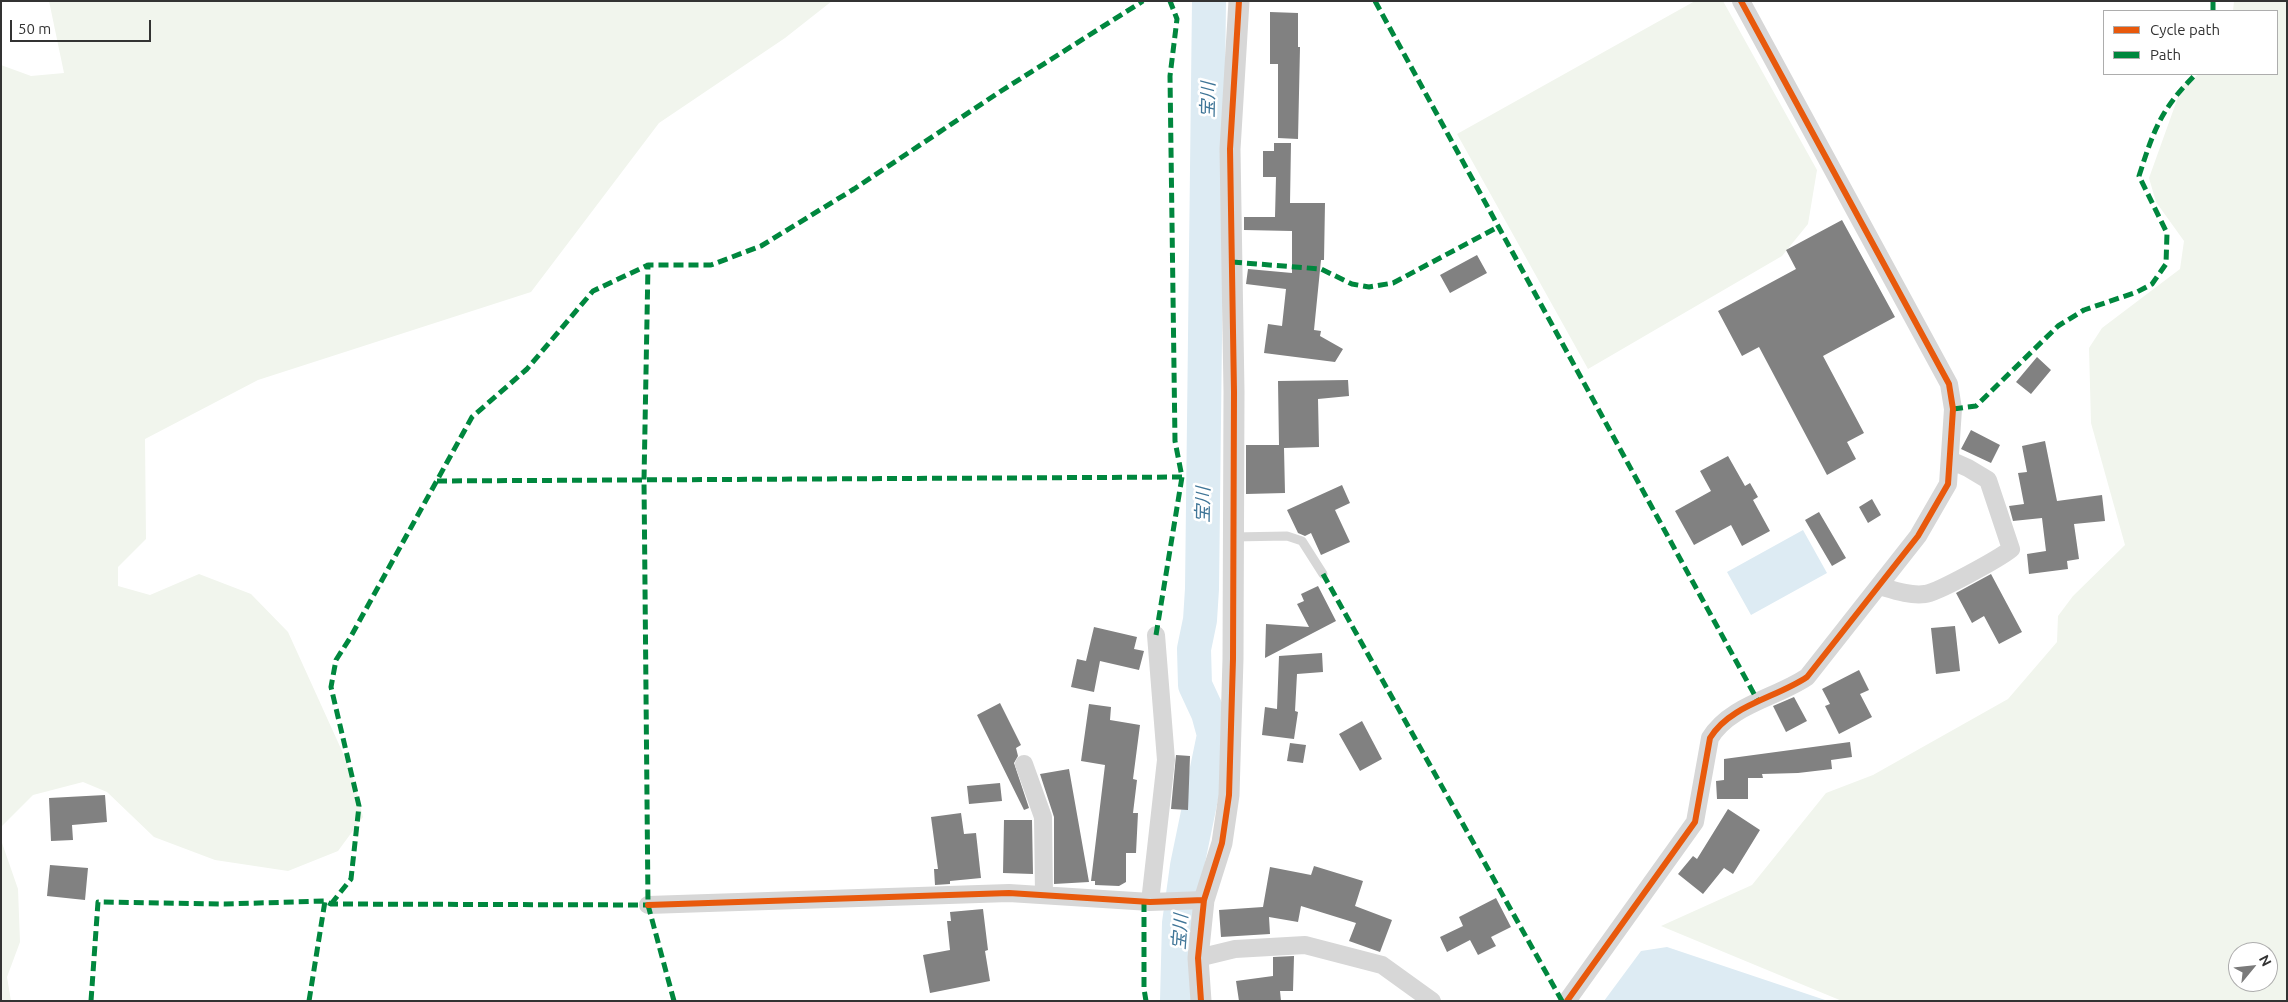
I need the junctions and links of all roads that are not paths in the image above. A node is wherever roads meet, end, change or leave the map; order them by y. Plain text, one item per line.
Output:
1 (1239, 1) edge
2 (1741, 1) edge
3 (1950, 460) junction
4 (1233, 537) junction
5 (1323, 574) dead end
6 (1879, 586) junction
7 (1156, 635) dead end
8 (1024, 764) dead end
9 (1044, 895) junction
10 (1199, 900) junction
11 (1157, 903) junction
12 (648, 905) dead end
13 (1198, 958) junction
14 (1201, 1001) edge
15 (1432, 1001) edge
16 (1567, 1001) edge

1 - 4 street
2 - 3 street
3 - 6 street
3 - 6 street
4 - 5 lane
4 - 10 street
6 - 16 street
7 - 11 street
8 - 9 street
9 - 11 street
9 - 12 street
10 - 11 street
10 - 13 street
13 - 14 street
13 - 15 street

